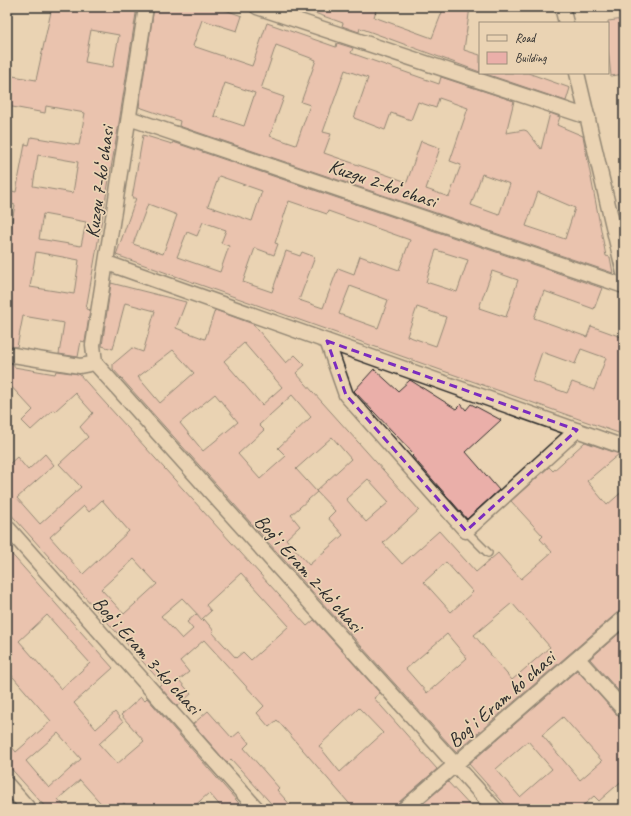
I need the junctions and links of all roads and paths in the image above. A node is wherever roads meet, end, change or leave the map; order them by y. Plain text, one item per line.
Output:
1 (146, 7) edge
2 (257, 7) edge
3 (562, 7) edge
4 (566, 22) edge
5 (577, 74) edge
6 (588, 116) junction
7 (129, 118) junction
8 (107, 263) junction
9 (624, 273) edge
10 (624, 286) edge
11 (327, 341) junction
12 (7, 354) edge
13 (95, 363) junction
14 (577, 430) junction
15 (624, 447) edge
16 (7, 527) edge
17 (466, 531) junction
18 (488, 552) dead end
19 (624, 618) edge
20 (578, 659) junction
21 (624, 710) edge
22 (455, 765) junction
23 (7, 784) edge
24 (30, 809) edge
25 (257, 809) edge
26 (404, 809) edge
27 (494, 809) edge

1 - 7 street, Kuzgu 7-koʻchasi
2 - 6 street
3 - 4 street
5 - 6 street
6 - 9 street
7 - 8 street, Kuzgu 7-koʻchasi
7 - 10 street, Kuzgu 2-koʻchasi
8 - 11 street
8 - 13 street, Kuzgu 7-koʻchasi
11 - 14 street
11 - 17 street
12 - 13 street
13 - 22 street, Bogʻi Eram 2-koʻchasi
14 - 15 street
14 - 17 street
16 - 25 street, Bogʻi Eram 3-koʻchasi
17 - 18 lane
19 - 20 street, Bogʻi Eram koʻchasi
20 - 21 street
20 - 22 street, Bogʻi Eram koʻchasi
22 - 26 street, Bogʻi Eram koʻchasi
22 - 27 street, Bogʻi Eram 2-koʻchasi
23 - 24 street

